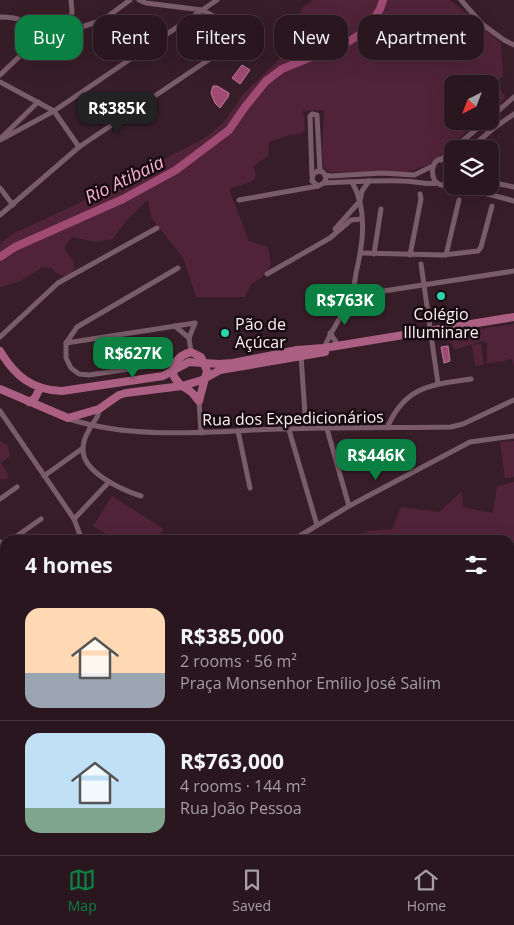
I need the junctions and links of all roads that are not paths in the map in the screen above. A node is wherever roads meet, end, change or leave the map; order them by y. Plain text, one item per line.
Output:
1 (71, 0) edge
2 (130, 0) edge
3 (138, 0) edge
4 (205, 0) edge
5 (217, 0) edge
6 (461, 0) edge
7 (204, 9) junction
8 (71, 15) edge
9 (213, 15) edge
10 (0, 17) edge
11 (15, 18) edge
12 (83, 27) edge
13 (514, 45) edge
14 (16, 60) edge
15 (208, 60) edge
16 (0, 75) edge
17 (0, 82) edge
18 (513, 99) edge
19 (38, 102) junction
20 (54, 111) junction
21 (499, 111) edge
22 (514, 114) edge
23 (507, 119) junction
24 (514, 119) edge
25 (475, 130) edge
26 (0, 139) edge
27 (464, 140) edge
28 (479, 140) edge
29 (80, 147) junction
30 (444, 157) edge
31 (444, 159) edge
32 (441, 160) junction
33 (433, 166) junction
34 (323, 173) junction
35 (312, 177) junction
36 (369, 181) junction
37 (352, 182) junction
38 (324, 183) junction
39 (437, 183) junction
40 (499, 184) edge
41 (444, 185) edge
42 (318, 186) junction
43 (514, 187) edge
44 (0, 188) edge
45 (296, 189) junction
46 (420, 194) dead end
47 (491, 195) edge
48 (239, 200) dead end
49 (459, 200) dead end
50 (360, 201) junction
51 (514, 201) edge
52 (13, 205) junction
53 (492, 206) dead end
54 (381, 209) dead end
55 (0, 215) edge
56 (361, 219) junction
57 (157, 228) dead end
58 (325, 240) junction
59 (361, 253) junction
60 (374, 254) junction
61 (446, 255) junction
62 (410, 256) junction
63 (421, 264) dead end
64 (178, 268) dead end
65 (514, 270) edge
66 (268, 274) dead end
67 (424, 286) junction
68 (351, 296) junction
69 (514, 317) edge
70 (514, 322) edge
71 (175, 326) junction
72 (430, 333) junction
73 (330, 334) junction
74 (0, 337) edge
75 (189, 338) junction
76 (66, 343) junction
77 (338, 345) junction
78 (324, 348) junction
79 (0, 351) edge
80 (191, 352) junction
81 (301, 356) junction
82 (205, 363) junction
83 (174, 366) junction
84 (206, 377) junction
85 (471, 380) dead end
86 (438, 384) junction
87 (182, 386) junction
88 (40, 388) junction
89 (0, 389) edge
90 (514, 400) edge
91 (199, 401) junction
92 (29, 402) junction
93 (99, 409) junction
94 (0, 411) edge
95 (68, 418) junction
96 (92, 424) junction
97 (306, 428) junction
98 (387, 428) junction
99 (327, 429) junction
100 (289, 430) junction
101 (238, 431) junction
102 (201, 433) junction
103 (514, 436) edge
104 (83, 448) junction
105 (44, 476) junction
106 (109, 482) junction
107 (17, 487) dead end
108 (250, 488) dead end
109 (141, 496) dead end
110 (0, 499) edge
111 (349, 506) junction
112 (41, 519) dead end
113 (74, 519) junction
114 (317, 526) junction
115 (18, 535) edge
116 (79, 535) edge
117 (302, 535) edge

1 - 8 street
2 - 12 street
3 - 7 street
4 - 7 street
5 - 7 street
6 - 13 street
7 - 9 street
7 - 20 street
10 - 11 street
14 - 16 street
15 - 29 street
17 - 19 street
18 - 21 street
19 - 20 street
19 - 26 street
20 - 26 street
20 - 29 street
22 - 23 street
23 - 24 street
23 - 28 street
25 - 27 street
29 - 52 street
30 - 32 street
31 - 32 street
32 - 33 street
33 - 34 street
33 - 39 street
34 - 35 street
34 - 35 street
34 - 38 street
35 - 42 street
35 - 45 street
36 - 37 street
36 - 39 street
36 - 50 street
37 - 38 street
37 - 50 street
38 - 42 street
39 - 41 street
40 - 43 street
42 - 45 street
44 - 52 street
45 - 48 street
46 - 62 street
47 - 51 street
49 - 61 street
50 - 56 street
50 - 58 street
52 - 55 street
53 - 61 street
54 - 60 street
56 - 58 street
56 - 59 street
57 - 74 street
58 - 66 street
59 - 60 street
59 - 68 street
60 - 62 street
61 - 62 street
63 - 67 street
64 - 76 street
65 - 67 street
67 - 68 street
67 - 72 street
68 - 73 street
69 - 72 main road
70 - 72 main road
71 - 75 street
71 - 75 street
71 - 76 street
72 - 77 main road
72 - 81 main road
72 - 86 street
73 - 77 street
73 - 78 street
75 - 80 street
76 - 83 street
77 - 78 main road
78 - 82 main road
79 - 88 main road
80 - 82 main road
80 - 83 main road
81 - 84 main road
81 - 97 street
82 - 83 main road
82 - 84 main road
83 - 87 main road
83 - 88 main road
84 - 87 main road
84 - 91 main road
85 - 86 street
86 - 98 street
87 - 91 main road
87 - 93 main road
88 - 92 main road
89 - 92 main road
90 - 98 street, Rua dos Expedicionários
91 - 102 street
92 - 95 main road
93 - 95 main road
93 - 96 street
94 - 105 street
95 - 96 street, Rua dos Expedicionários
96 - 102 street, Rua dos Expedicionários
96 - 104 street
97 - 99 street, Rua dos Expedicionários
97 - 100 street, Rua dos Expedicionários
98 - 99 street, Rua dos Expedicionários
99 - 111 street
100 - 101 street, Rua dos Expedicionários
100 - 114 street
101 - 102 street, Rua dos Expedicionários
101 - 108 street
103 - 111 street
104 - 105 street
104 - 106 street
105 - 113 street
106 - 109 street
106 - 113 street
107 - 110 street
111 - 114 street
112 - 115 street
113 - 116 street
114 - 117 street

